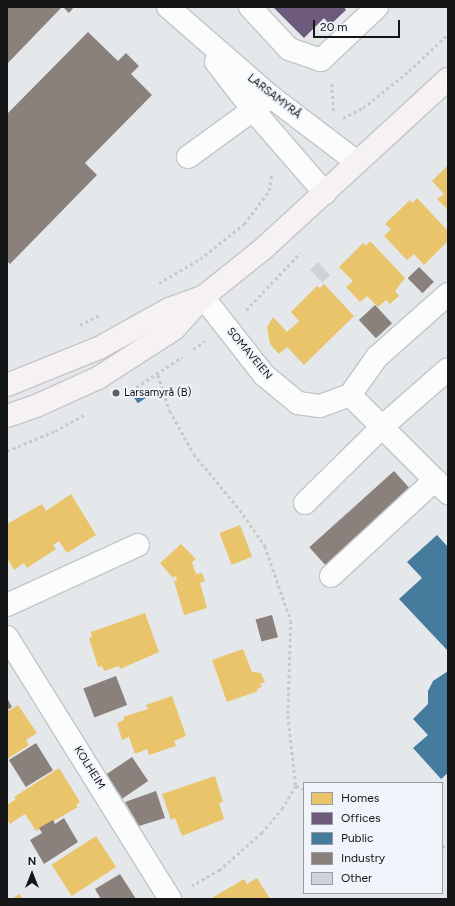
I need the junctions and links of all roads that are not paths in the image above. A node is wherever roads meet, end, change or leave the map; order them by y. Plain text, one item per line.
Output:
1 (168, 7) edge
2 (250, 7) edge
3 (377, 7) edge
4 (192, 30) junction
5 (448, 79) edge
6 (270, 96) junction
7 (253, 110) junction
8 (188, 157) dead end
9 (357, 162) junction
10 (325, 193) junction
11 (448, 294) edge
12 (202, 297) junction
13 (448, 369) edge
14 (7, 385) edge
15 (350, 395) junction
16 (7, 416) edge
17 (383, 426) junction
18 (442, 486) edge
19 (305, 503) dead end
20 (138, 544) dead end
21 (331, 576) dead end
22 (7, 605) edge
23 (7, 637) edge
24 (170, 899) edge

1 - 4 street, LARSAMYRÅ
2 - 3 street
4 - 6 street, LARSAMYRÅ
4 - 7 street, LARSAMYRÅ
5 - 9 main road
6 - 7 street
6 - 9 street, LARSAMYRÅ
7 - 8 street
7 - 10 street, LARSAMYRÅ
9 - 10 main road
10 - 12 main road
11 - 15 street
12 - 14 main road
12 - 15 street, SOMAVEIEN
12 - 16 main road
13 - 17 street
15 - 17 street
17 - 18 street
17 - 19 street
18 - 21 street
20 - 22 street
23 - 24 street, KOLHEIM

